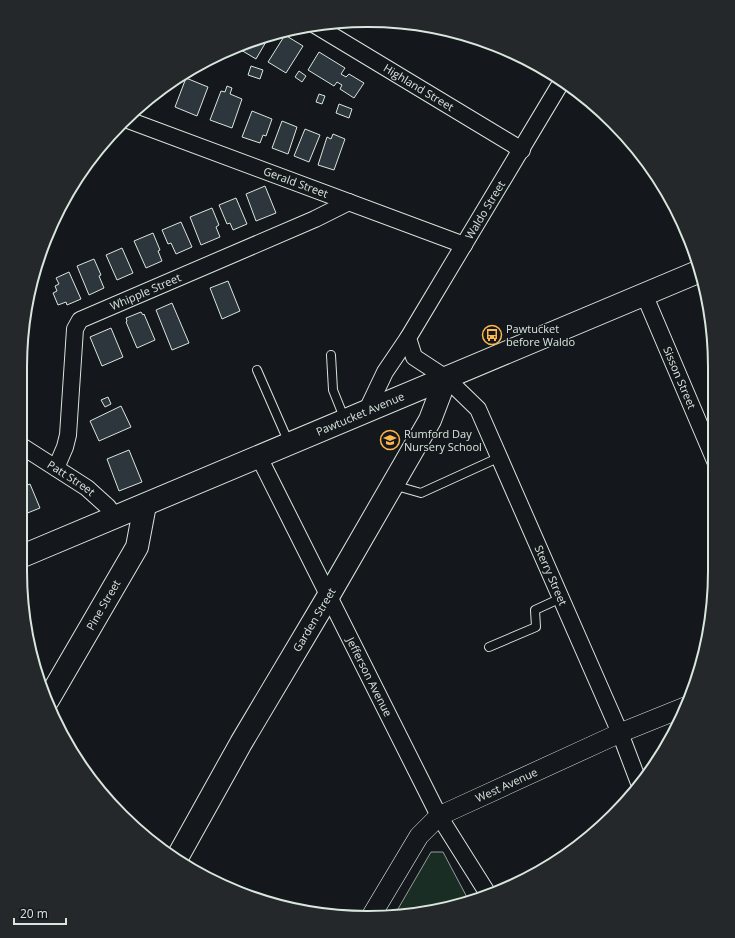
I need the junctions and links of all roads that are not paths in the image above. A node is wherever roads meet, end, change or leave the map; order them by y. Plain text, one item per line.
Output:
1 (323, 30) edge
2 (559, 86) edge
3 (132, 122) edge
4 (522, 150) junction
5 (349, 202) junction
6 (464, 245) junction
7 (694, 273) edge
8 (644, 294) junction
9 (408, 338) junction
10 (331, 355) dead end
11 (257, 370) dead end
12 (446, 378) junction
13 (366, 412) junction
14 (345, 420) junction
15 (290, 444) junction
16 (708, 445) edge
17 (27, 449) edge
18 (259, 457) junction
19 (500, 458) junction
20 (56, 468) junction
21 (392, 485) junction
22 (145, 505) junction
23 (115, 517) junction
24 (27, 554) edge
25 (329, 595) junction
26 (561, 598) junction
27 (489, 647) dead end
28 (51, 695) edge
29 (678, 710) edge
30 (620, 733) junction
31 (638, 778) edge
32 (439, 816) junction
33 (179, 855) edge
34 (485, 890) edge
35 (374, 911) edge

1 - 4 street, Highland Street
2 - 4 street, Waldo Street
3 - 5 street, Gerald Street
4 - 6 street, Waldo Street
5 - 6 street, Gerald Street
5 - 20 street, Whipple Street
6 - 9 street, Waldo Street
7 - 8 main road, Pawtucket Avenue
8 - 12 main road, Pawtucket Avenue
8 - 16 street, Sisson Street
9 - 12 street
9 - 13 street, Waldo Street
10 - 14 lane
11 - 15 lane
12 - 13 main road, Pawtucket Avenue
12 - 19 street, Sterry Street
12 - 21 main road, Garden Street
13 - 14 main road, Pawtucket Avenue
14 - 15 main road, Pawtucket Avenue
15 - 18 main road, Pawtucket Avenue
17 - 20 street, Patt Street
18 - 22 main road, Pawtucket Avenue
18 - 25 street, Jefferson Avenue
19 - 21 lane
19 - 26 street, Sterry Street
20 - 23 street, Patt Street
21 - 25 main road, Garden Street
22 - 23 main road, Pawtucket Avenue
22 - 28 main road, Pine Street
23 - 24 main road, Pawtucket Avenue
25 - 32 street, Jefferson Avenue
25 - 33 main road, Garden Street
26 - 27 lane
26 - 30 street, Sterry Street
29 - 30 street, West Avenue
30 - 31 street, Sterry Street
30 - 32 street, West Avenue
32 - 34 street, Jefferson Avenue
32 - 35 street, West Avenue

